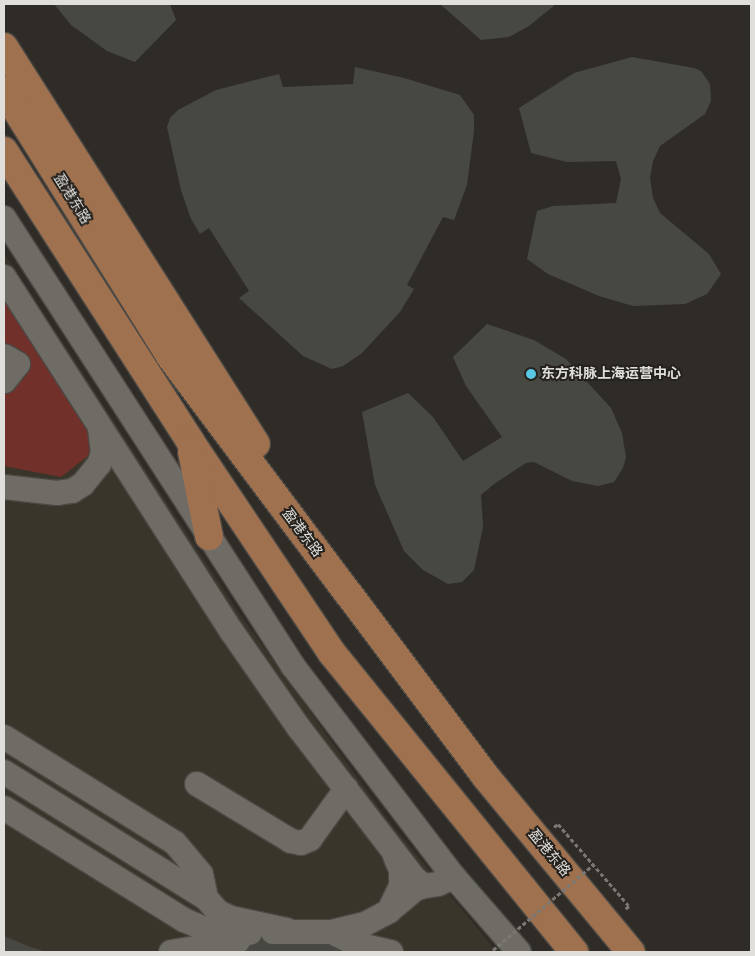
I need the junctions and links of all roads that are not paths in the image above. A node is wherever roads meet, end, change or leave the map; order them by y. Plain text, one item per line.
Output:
1 (4, 47) edge
2 (4, 90) edge
3 (4, 151) edge
4 (4, 218) edge
5 (4, 277) edge
6 (4, 356) edge
7 (4, 381) edge
8 (99, 426) junction
9 (190, 441) junction
10 (4, 487) edge
11 (208, 536) junction
12 (351, 599) junction
13 (4, 737) edge
14 (4, 772) edge
15 (197, 784) dead end
16 (346, 789) junction
17 (4, 808) edge
18 (395, 854) junction
19 (454, 877) junction
20 (424, 886) junction
21 (206, 898) junction
22 (389, 911) junction
23 (288, 930) junction
24 (332, 932) junction
25 (256, 934) junction
26 (171, 952) edge
27 (391, 952) edge
28 (519, 952) edge
29 (574, 952) edge
30 (631, 952) edge

1 - 12 main road
2 - 12 main road, 盈港东路
3 - 9 main road
4 - 11 street
5 - 8 street
6 - 7 street
8 - 10 street
8 - 16 street
9 - 11 main road
9 - 29 main road
11 - 19 street
12 - 30 main road, 盈港东路
13 - 21 street
14 - 21 street
15 - 16 street
16 - 18 street
17 - 25 street
18 - 20 street
18 - 22 street
19 - 20 street
19 - 28 street
20 - 22 street
21 - 23 street
22 - 24 street
23 - 24 street
23 - 25 street
24 - 27 street
25 - 26 street

